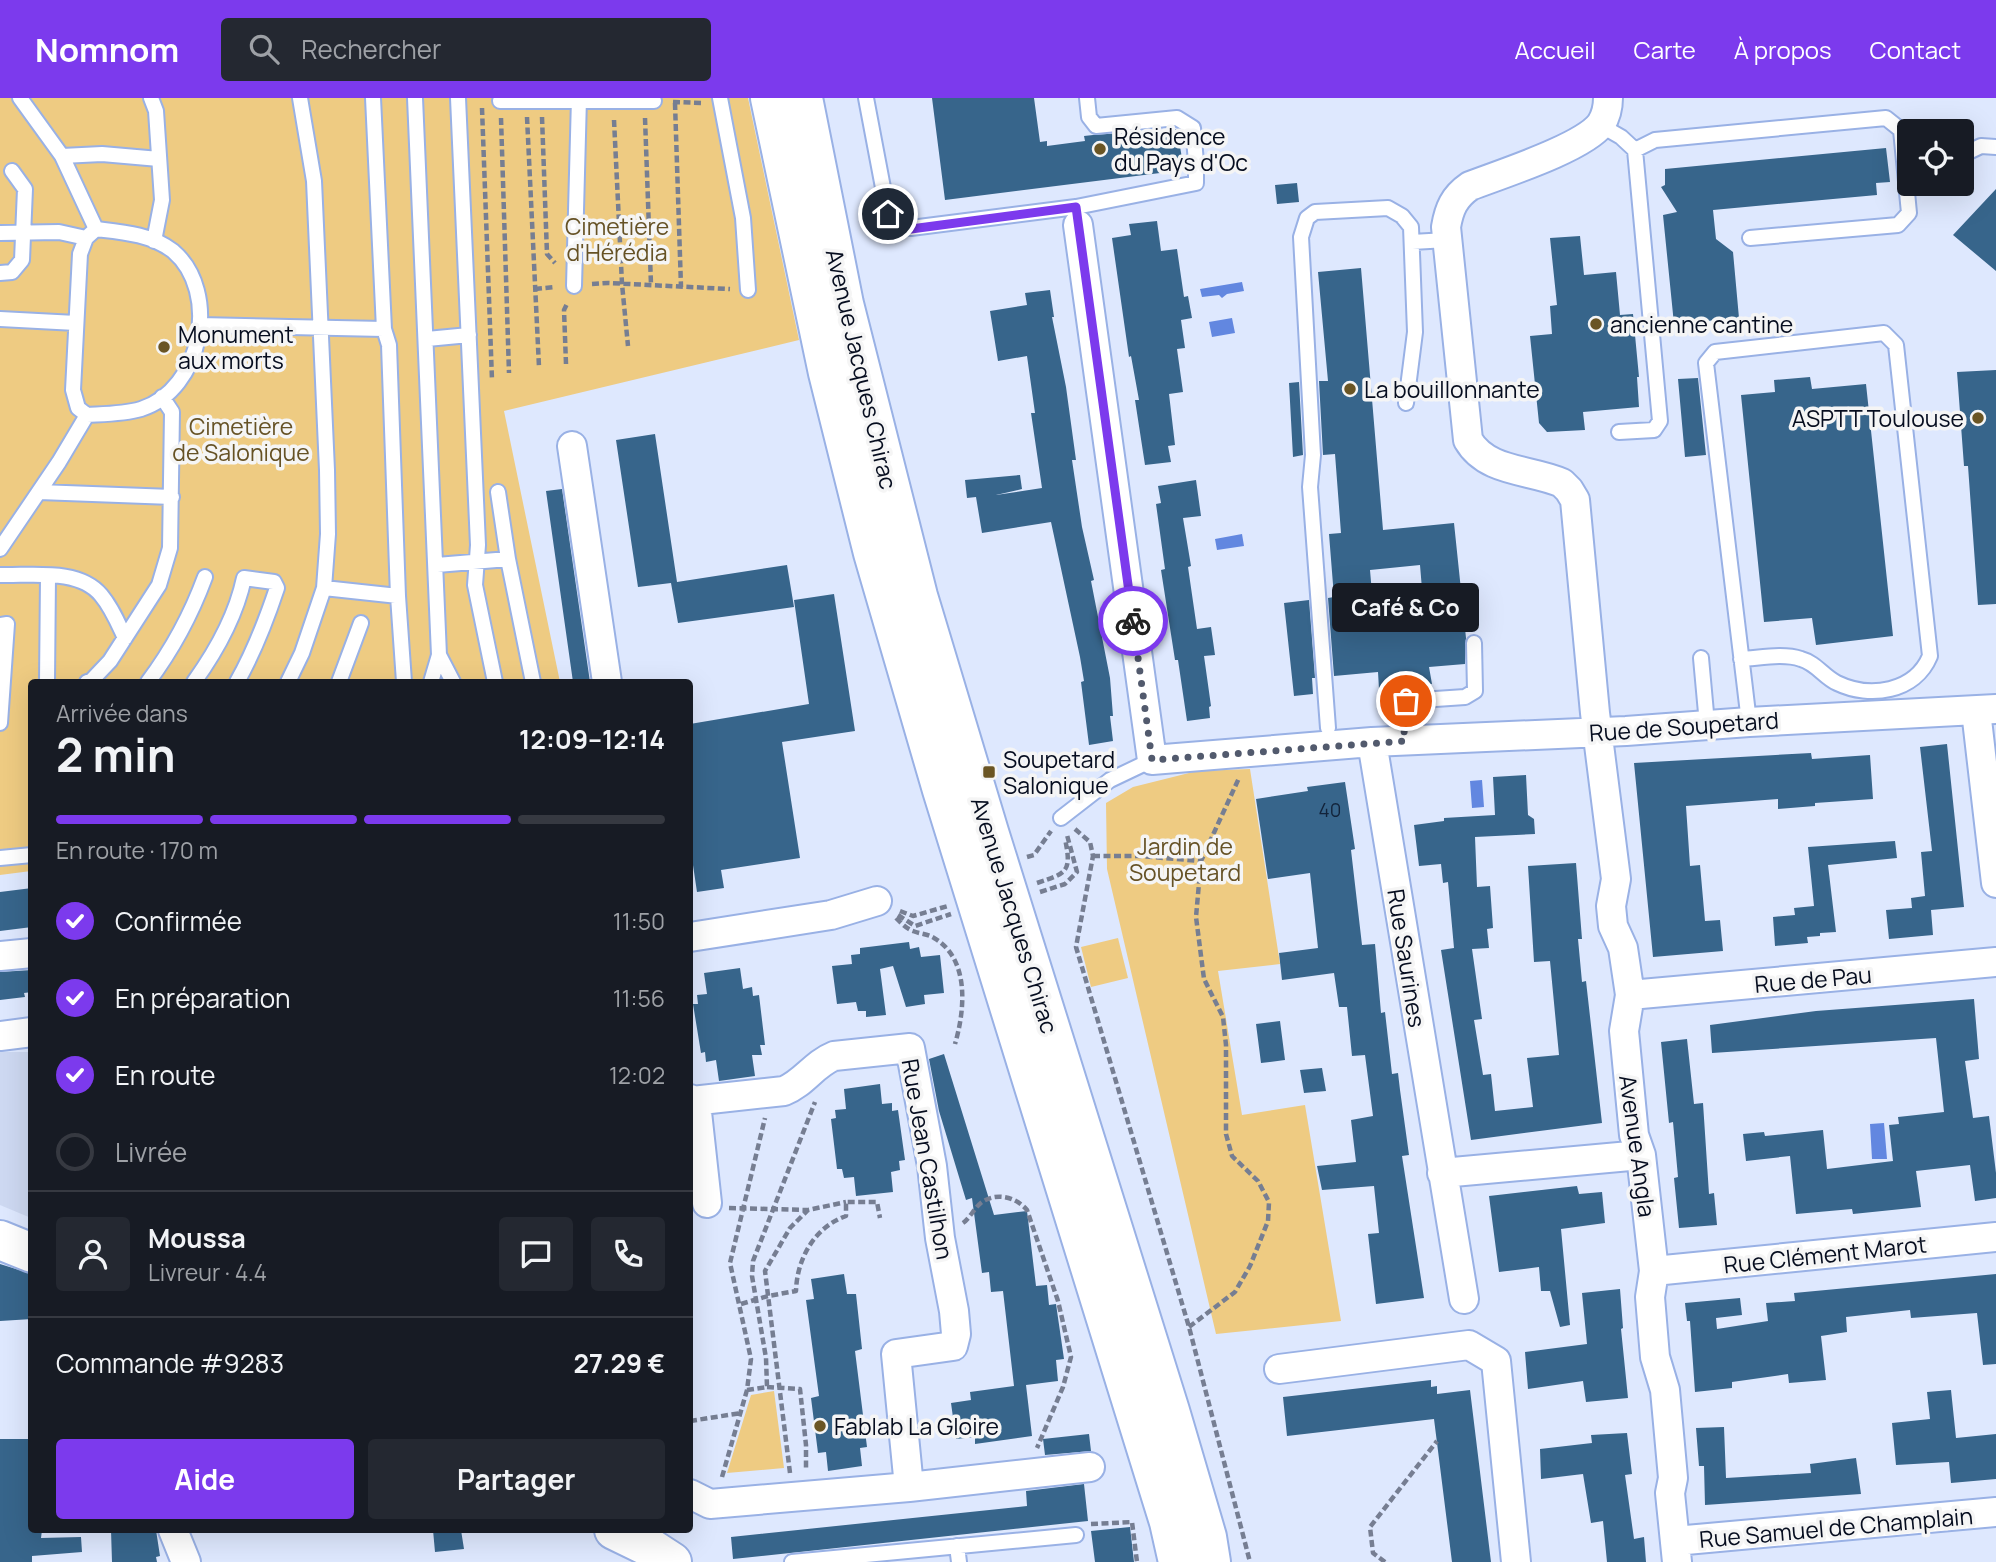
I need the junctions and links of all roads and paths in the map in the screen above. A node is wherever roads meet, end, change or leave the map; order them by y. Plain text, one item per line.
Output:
1 (20, 98) edge
2 (151, 98) edge
3 (300, 98) edge
4 (373, 98) edge
5 (415, 98) edge
6 (458, 98) edge
7 (720, 98) edge
8 (770, 98) edge
9 (803, 98) edge
10 (866, 98) edge
11 (1087, 98) edge
12 (1608, 98) edge
13 (579, 99) edge
14 (500, 101) junction
15 (534, 101) junction
16 (614, 101) junction
17 (649, 101) junction
18 (675, 103) junction
19 (1600, 125) junction
20 (1996, 147) edge
21 (1974, 149) edge
22 (1636, 150) junction
23 (62, 156) junction
24 (159, 159) junction
25 (12, 171) dead end
26 (1077, 216) junction
27 (0, 233) edge
28 (91, 234) junction
29 (23, 235) junction
30 (1751, 238) dead end
31 (1447, 240) junction
32 (154, 241) junction
33 (1412, 242) junction
34 (0, 273) edge
35 (608, 283) dead end
36 (622, 284) junction
37 (651, 285) junction
38 (574, 286) junction
39 (681, 287) junction
40 (748, 290) joint
41 (0, 319) edge
42 (76, 323) junction
43 (200, 325) junction
44 (322, 328) junction
45 (384, 329) junction
46 (469, 335) junction
47 (427, 338) junction
48 (628, 346) dead end
49 (566, 364) dead end
50 (539, 368) dead end
51 (509, 373) dead end
52 (492, 380) dead end
53 (162, 397) junction
54 (1406, 403) dead end
55 (88, 415) junction
56 (1619, 432) dead end
57 (572, 446) dead end
58 (39, 492) junction
59 (498, 492) dead end
60 (172, 497) junction
61 (0, 549) edge
62 (508, 559) junction
63 (477, 562) junction
64 (437, 565) junction
65 (0, 575) edge
66 (48, 577) junction
67 (205, 577) dead end
68 (324, 588) junction
69 (398, 596) junction
70 (361, 623) dead end
71 (0, 625) edge
72 (125, 638) junction
73 (1474, 643) dead end
74 (439, 655) junction
75 (1700, 658) dead end
76 (1741, 659) junction
77 (47, 679) edge
78 (93, 679) edge
79 (150, 679) edge
80 (196, 679) edge
81 (239, 679) edge
82 (289, 679) edge
83 (340, 679) edge
84 (404, 679) edge
85 (431, 679) edge
86 (451, 679) edge
87 (494, 679) edge
88 (532, 679) edge
89 (607, 679) edge
90 (1986, 710) edge
91 (1749, 722) junction
92 (0, 723) edge
93 (1707, 724) junction
94 (1328, 728) dead end
95 (1598, 732) junction
96 (1405, 741) junction
97 (1372, 742) junction
98 (1241, 753) junction
99 (1152, 760) junction
100 (1060, 818) junction
101 (28, 855) edge
102 (1034, 855) dead end
103 (1093, 856) junction
104 (0, 858) edge
105 (1201, 861) junction
106 (1996, 883) edge
107 (1033, 885) dead end
108 (944, 895) dead end
109 (1028, 895) dead end
110 (877, 901) junction
111 (954, 913) dead end
112 (915, 926) dead end
113 (693, 937) edge
114 (28, 953) edge
115 (0, 956) edge
116 (1996, 962) edge
117 (1629, 995) junction
118 (28, 1032) edge
119 (0, 1036) edge
120 (955, 1044) dead end
121 (834, 1056) junction
122 (766, 1093) junction
123 (693, 1100) edge
124 (693, 1104) edge
125 (1641, 1155) junction
126 (1442, 1173) junction
127 (846, 1202) junction
128 (707, 1203) joint
129 (744, 1207) junction
130 (772, 1209) junction
131 (808, 1210) junction
132 (880, 1218) dead end
133 (1996, 1237) edge
134 (940, 1238) junction
135 (0, 1240) edge
136 (28, 1251) edge
137 (1654, 1271) junction
138 (768, 1296) junction
139 (1464, 1299) dead end
140 (756, 1300) junction
141 (741, 1304) junction
142 (1189, 1327) junction
143 (1279, 1369) dead end
144 (778, 1386) junction
145 (767, 1387) junction
146 (747, 1390) junction
147 (741, 1413) junction
148 (693, 1420) edge
149 (1437, 1441) dead end
150 (1090, 1467) dead end
151 (1027, 1475) junction
152 (909, 1487) junction
153 (801, 1496) junction
154 (700, 1499) edge
155 (1996, 1512) edge
156 (174, 1533) edge
157 (620, 1533) edge
158 (1076, 1535) joint
159 (957, 1546) junction
160 (1676, 1552) edge
161 (186, 1562) edge
162 (672, 1562) edge
163 (792, 1562) edge
164 (959, 1562) edge
165 (1137, 1562) edge
166 (1178, 1562) edge
167 (1212, 1562) edge
168 (1250, 1562) edge
169 (1385, 1562) edge
170 (1516, 1562) edge

1 - 23 lane
2 - 24 lane
3 - 44 lane
4 - 45 lane
5 - 47 lane
6 - 46 lane
7 - 18 path
7 - 40 lane
8 - 166 main road, Avenue Jacques Chirac
9 - 167 main road, Avenue Jacques Chirac
10 - 26 lane
11 - 26 lane
12 - 19 street
13 - 15 lane
13 - 16 lane
13 - 38 lane
14 - 15 lane
14 - 51 path
14 - 52 path
15 - 38 path
15 - 50 path
16 - 17 lane
16 - 36 path
17 - 18 path
17 - 37 path
18 - 39 path
19 - 22 lane
19 - 31 street, Avenue Angla
20 - 21 lane
22 - 30 lane
22 - 56 lane
23 - 24 lane
23 - 28 lane
24 - 32 lane
25 - 29 lane
26 - 99 street
27 - 29 lane
28 - 29 lane
28 - 32 lane
28 - 42 lane
29 - 34 lane
31 - 33 lane
31 - 95 street, Avenue Angla
32 - 43 lane
33 - 54 lane
33 - 94 lane
35 - 36 path
36 - 37 path
36 - 48 path
37 - 39 path
38 - 49 path
39 - 40 path
41 - 42 lane
42 - 55 lane
43 - 44 lane
43 - 53 lane
44 - 45 lane
44 - 68 lane
45 - 69 lane
46 - 47 lane
46 - 63 lane
47 - 64 lane
53 - 55 lane
53 - 60 lane
55 - 58 lane
57 - 89 street
58 - 60 lane
58 - 61 lane
59 - 62 lane
60 - 72 lane
62 - 63 lane
62 - 88 lane
63 - 64 lane
63 - 87 lane
64 - 74 lane
65 - 66 lane
66 - 72 lane
66 - 77 lane
67 - 79 lane
68 - 69 lane
68 - 82 lane
69 - 84 lane
70 - 83 lane
71 - 92 lane
72 - 78 lane
73 - 96 lane
74 - 85 lane
74 - 86 lane
75 - 93 lane
76 - 76 lane
76 - 91 lane
80 - 81 lane
90 - 91 street, Rue de Soupetard
90 - 106 street
91 - 93 street, Rue de Soupetard
93 - 95 street, Rue de Soupetard
95 - 96 street, Rue de Soupetard
95 - 117 street, Avenue Angla
96 - 97 street, Rue de Soupetard
97 - 98 street, Rue de Soupetard
97 - 126 street, Rue Saurines
98 - 99 street, Rue de Soupetard
98 - 105 path
99 - 100 lane
100 - 102 path
100 - 103 path
100 - 107 path
100 - 109 path
101 - 104 lane
103 - 105 path
103 - 142 path
105 - 142 path
108 - 110 path
110 - 113 street
110 - 120 path
111 - 112 path
114 - 115 street
116 - 117 street, Rue de Pau
117 - 125 street, Avenue Angla
118 - 119 street
121 - 122 street, Rue Jean Castilhon
121 - 130 path
121 - 134 street, Rue Jean Castilhon
122 - 123 street, Rue Jean Castilhon
122 - 129 path
124 - 128 street
125 - 126 street
125 - 137 street, Avenue Angla
126 - 139 street, Rue Saurines
127 - 131 path
127 - 132 path
127 - 138 path
128 - 129 path
129 - 130 path
129 - 141 path
130 - 131 path
130 - 140 path
131 - 138 path
133 - 137 street, Rue Clément Marot
134 - 151 path
134 - 152 street, Rue Jean Castilhon
135 - 136 main road
137 - 160 street, Avenue Angla
138 - 140 path
138 - 144 path
140 - 141 path
140 - 145 path
141 - 146 path
142 - 168 path
143 - 170 street
144 - 145 path
144 - 153 path
144 - 153 path
145 - 146 path
146 - 147 path
147 - 148 path
147 - 154 path
149 - 169 path
150 - 151 street
151 - 152 street
152 - 153 street
153 - 154 street
155 - 160 street, Rue Samuel de Champlain
156 - 161 street
157 - 162 main road
158 - 159 lane
158 - 165 path
159 - 163 lane
159 - 164 lane

